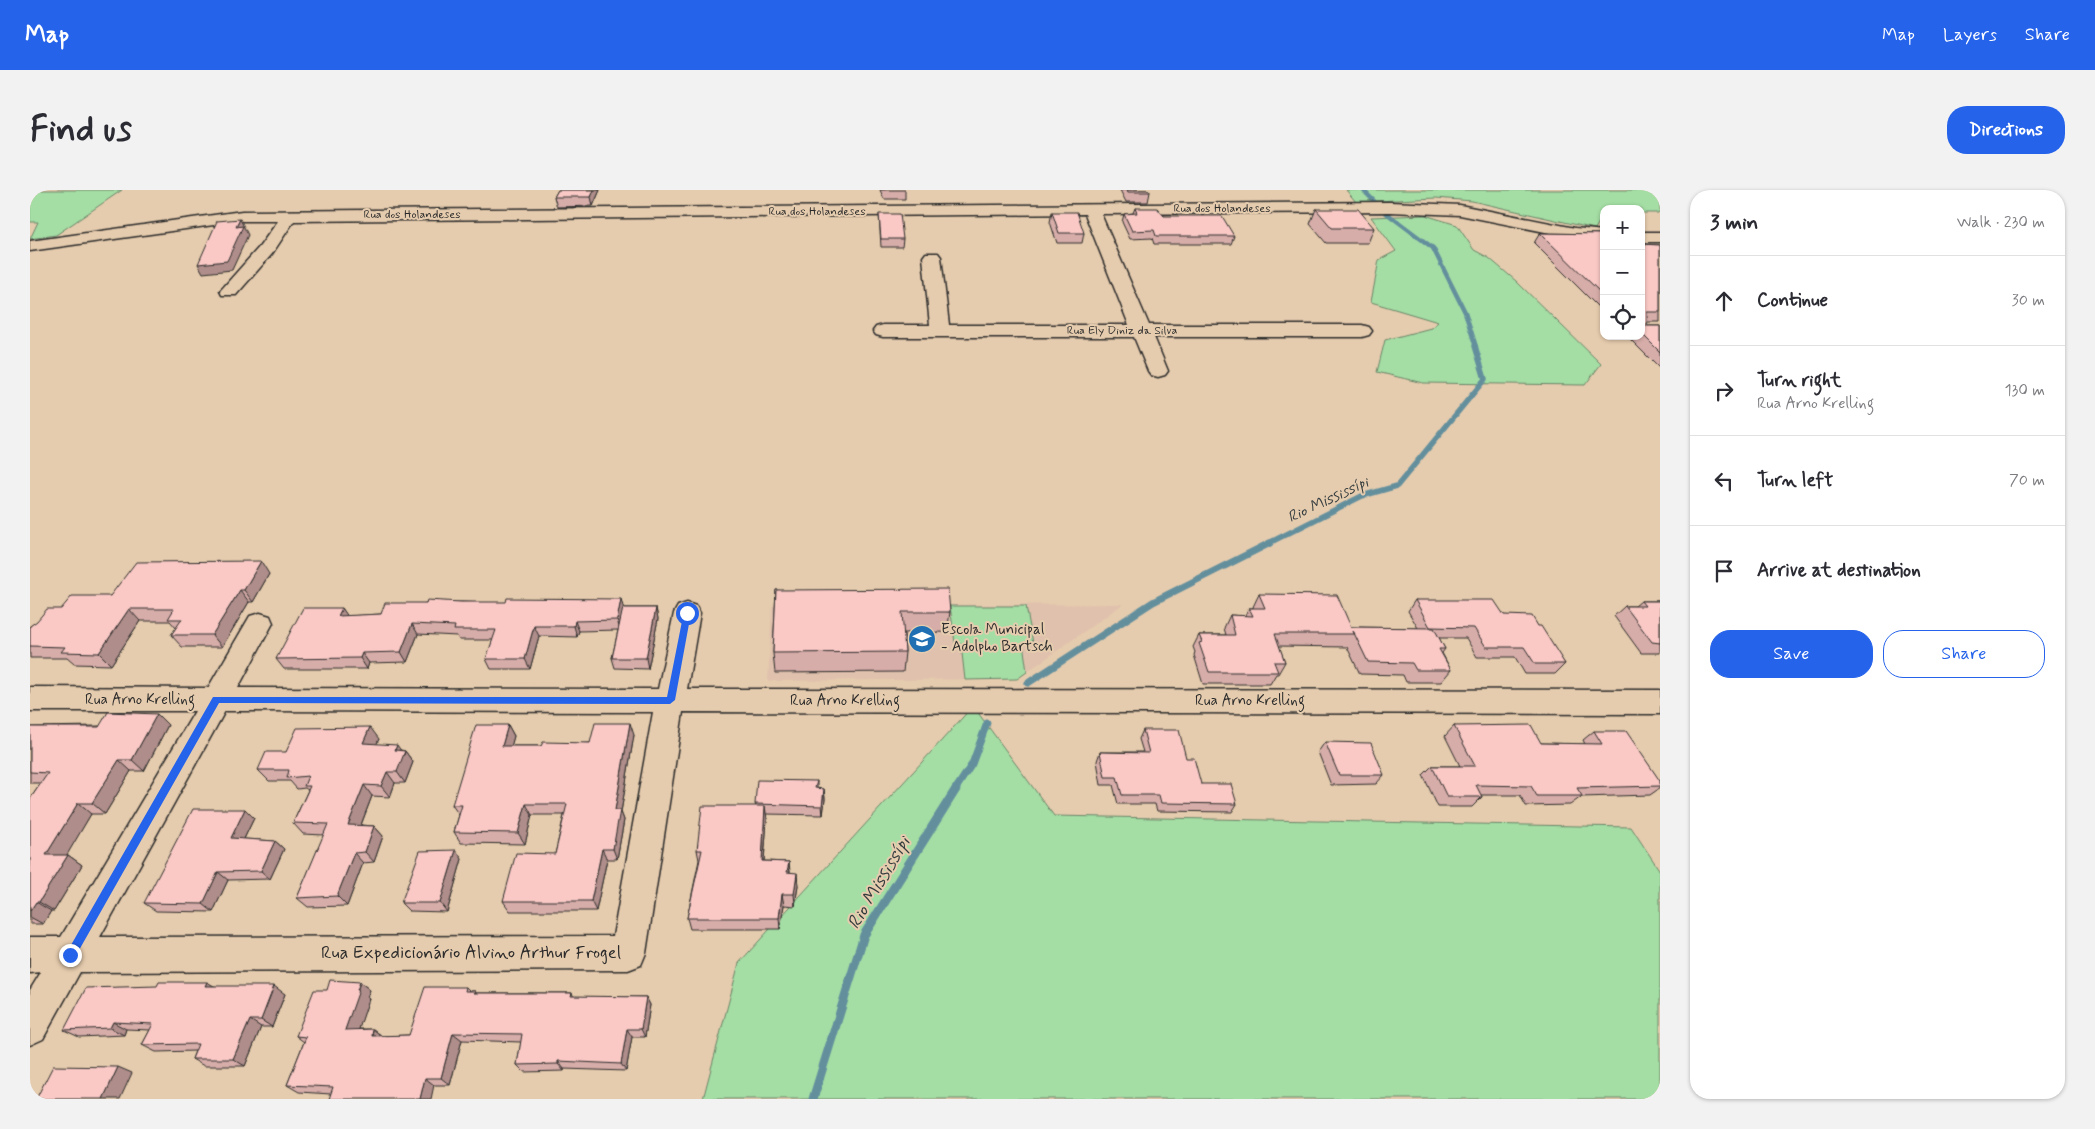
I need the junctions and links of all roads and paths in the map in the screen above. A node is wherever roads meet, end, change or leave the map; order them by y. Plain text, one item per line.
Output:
1 (1091, 210) junction
2 (289, 216) junction
3 (1600, 236) edge
4 (1645, 237) edge
5 (1660, 237) edge
6 (30, 246) edge
7 (932, 257) dead end
8 (229, 292) dead end
9 (1141, 331) junction
10 (1362, 331) dead end
11 (883, 332) dead end
12 (940, 332) junction
13 (1158, 372) dead end
14 (687, 613) dead end
15 (260, 623) dead end
16 (30, 700) edge
17 (216, 700) junction
18 (670, 700) junction
19 (1660, 702) edge
20 (30, 955) edge
21 (70, 955) junction
22 (30, 1026) edge

1 - 2 street, Rua dos Holandeses
1 - 3 street, Rua dos Holandeses
1 - 9 street
2 - 6 street, Rua dos Holandeses
2 - 8 street
4 - 5 street
7 - 12 street
9 - 10 street, Rua Ely Diniz da Silva
9 - 12 street, Rua Ely Diniz da Silva
9 - 13 street
11 - 12 street, Rua Ely Diniz da Silva
14 - 18 street, Rua Expedicionário Alvino Arthur Frogel
15 - 17 street
16 - 17 street, Rua Arno Krelling
17 - 18 street, Rua Arno Krelling
17 - 21 street
18 - 19 street, Rua Arno Krelling
18 - 21 street, Rua Expedicionário Alvino Arthur Frogel
20 - 21 street, Rua Expedicionário Alvino Arthur Frogel
21 - 22 street

